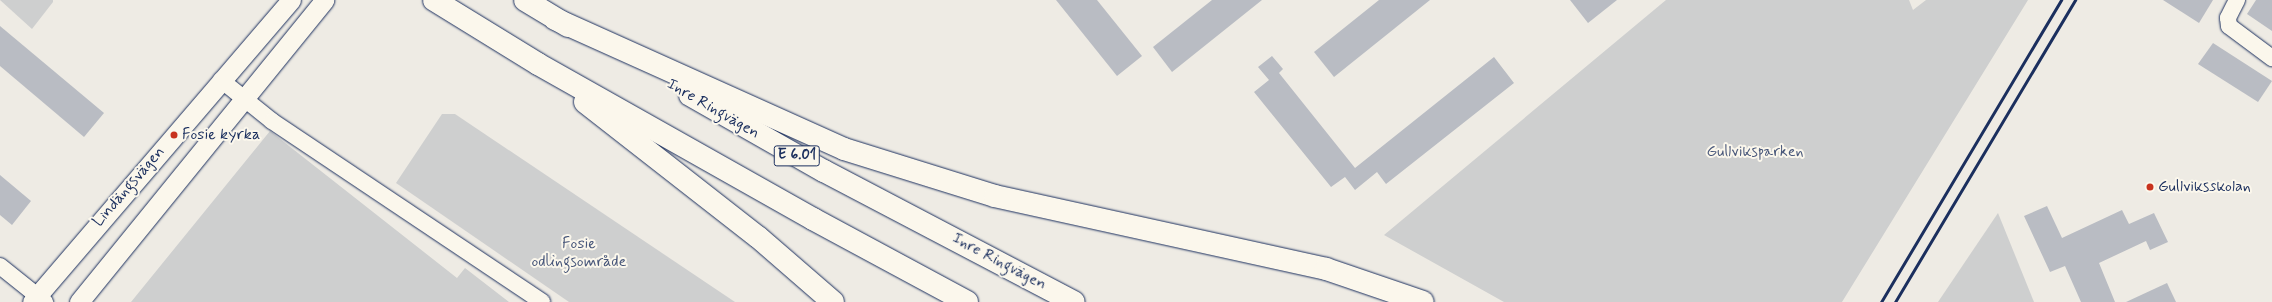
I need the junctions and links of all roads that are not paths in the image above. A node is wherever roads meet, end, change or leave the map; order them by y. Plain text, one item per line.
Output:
1 (291, 0) edge
2 (324, 0) edge
3 (434, 0) edge
4 (525, 0) edge
5 (2237, 0) edge
6 (555, 19) junction
7 (2272, 58) edge
8 (538, 64) junction
9 (221, 80) junction
10 (244, 99) junction
11 (0, 266) edge
12 (38, 300) edge
13 (79, 302) edge
14 (542, 302) edge
15 (833, 302) edge
16 (967, 302) edge
17 (1074, 302) edge
18 (1423, 302) edge

1 - 9 street, Lindängsvägen
2 - 10 street
3 - 8 highway
4 - 6 highway, Inre Ringvägen / E 6.01
5 - 7 street
6 - 17 highway, Inre Ringvägen / E 6.01
6 - 18 highway
8 - 15 highway
8 - 16 highway
9 - 10 street
9 - 12 street, Lindängsvägen
10 - 13 street
10 - 14 street
11 - 12 street

